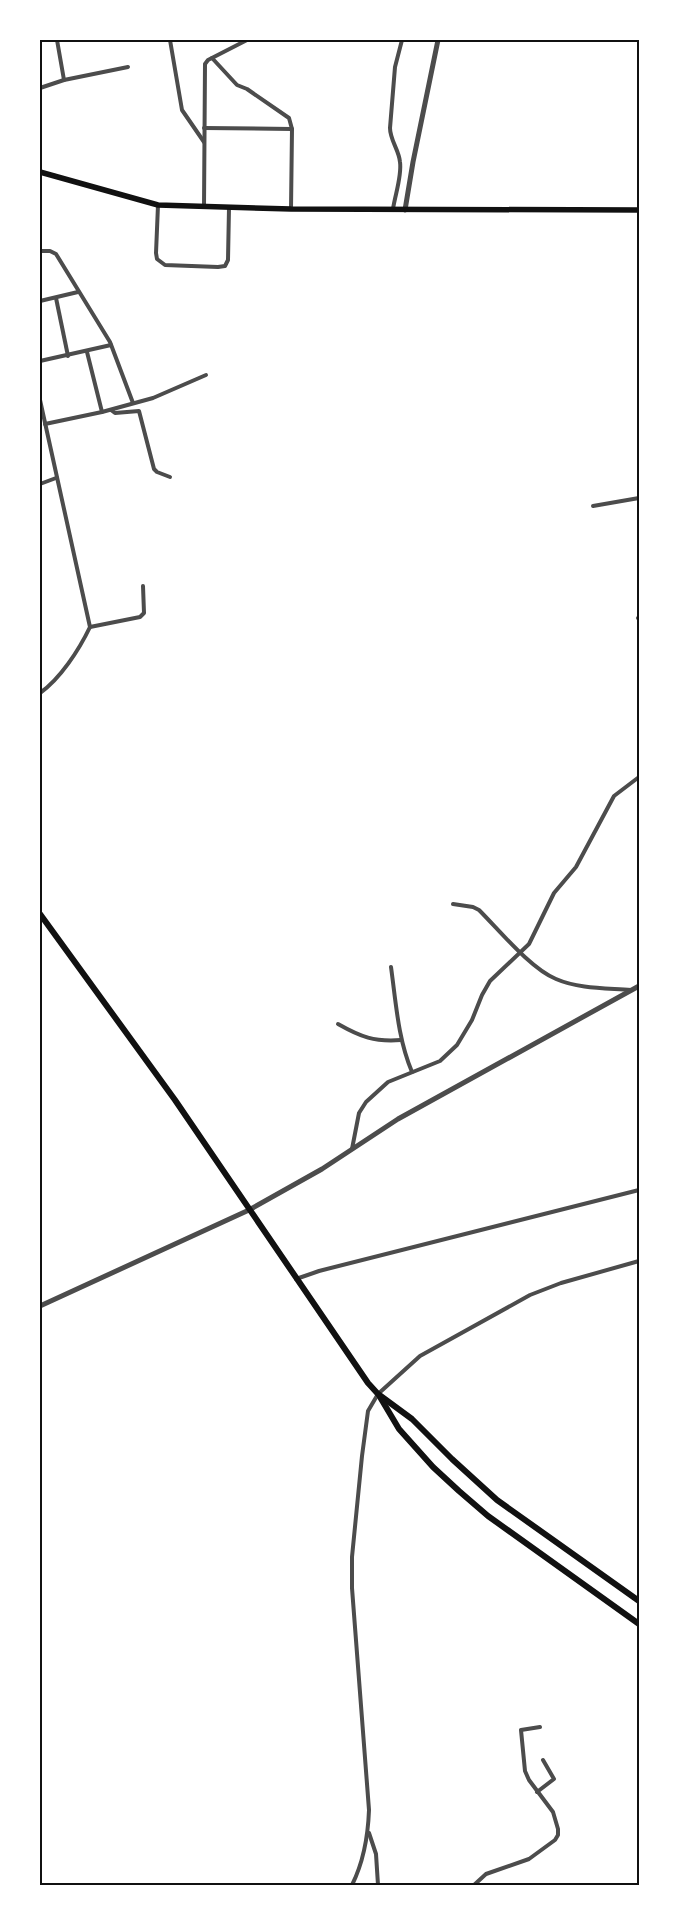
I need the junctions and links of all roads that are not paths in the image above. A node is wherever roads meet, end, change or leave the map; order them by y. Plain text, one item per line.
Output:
1 (58, 40) edge
2 (170, 40) edge
3 (247, 40) edge
4 (402, 40) edge
5 (438, 40) edge
6 (212, 58) junction
7 (128, 67) dead end
8 (64, 80) junction
9 (40, 88) edge
10 (204, 128) junction
11 (292, 129) junction
12 (204, 143) junction
13 (40, 172) edge
14 (158, 205) junction
15 (204, 207) junction
16 (229, 208) junction
17 (291, 209) junction
18 (393, 209) junction
19 (405, 210) junction
20 (639, 210) edge
21 (40, 251) edge
22 (78, 292) junction
23 (56, 298) junction
24 (40, 301) edge
25 (112, 345) junction
26 (88, 352) junction
27 (68, 356) junction
28 (40, 362) edge
29 (206, 375) dead end
30 (40, 400) edge
31 (133, 403) junction
32 (111, 410) junction
33 (102, 412) junction
34 (45, 424) junction
35 (170, 477) dead end
36 (56, 478) junction
37 (40, 484) edge
38 (639, 498) edge
39 (593, 506) dead end
40 (143, 586) dead end
41 (90, 627) junction
42 (40, 693) edge
43 (639, 777) edge
44 (453, 904) dead end
45 (40, 914) edge
46 (521, 952) junction
47 (391, 967) dead end
48 (639, 986) edge
49 (632, 990) junction
50 (338, 1024) dead end
51 (401, 1040) junction
52 (412, 1072) junction
53 (352, 1150) junction
54 (639, 1190) edge
55 (249, 1210) junction
56 (639, 1261) edge
57 (296, 1279) junction
58 (40, 1306) edge
59 (378, 1394) junction
60 (639, 1601) edge
61 (639, 1624) edge
62 (540, 1727) dead end
63 (543, 1760) dead end
64 (537, 1792) junction
65 (368, 1831) junction
66 (352, 1885) edge
67 (378, 1885) edge
68 (474, 1885) edge

1 - 8 street
2 - 12 street
3 - 6 street
4 - 18 street
5 - 19 street
6 - 10 street
6 - 11 street
7 - 8 street
8 - 9 street
10 - 11 street
10 - 12 street
11 - 17 street
12 - 15 street
13 - 14 main road
14 - 15 main road
14 - 16 street
15 - 16 main road
16 - 17 main road
17 - 18 main road
18 - 19 main road
19 - 20 main road
21 - 22 street
22 - 23 street
22 - 25 street
23 - 24 street
23 - 27 street
25 - 26 street
25 - 31 street
26 - 27 street
26 - 33 street
27 - 28 street
29 - 31 street
30 - 34 street
31 - 32 street
32 - 33 street
32 - 35 street
33 - 34 street
34 - 36 street
36 - 37 street
36 - 41 street
38 - 39 street
40 - 41 street
41 - 42 street
43 - 46 street
44 - 46 street
45 - 55 main road
46 - 49 street
46 - 52 street
47 - 51 street
48 - 49 street
49 - 53 street
50 - 51 street
51 - 52 street
52 - 53 street
53 - 55 street
54 - 57 street
55 - 57 main road
55 - 58 street
56 - 59 street
57 - 59 main road
59 - 60 main road
59 - 61 main road
59 - 65 street
62 - 64 street
63 - 64 street
64 - 68 street
65 - 66 street
65 - 67 street

